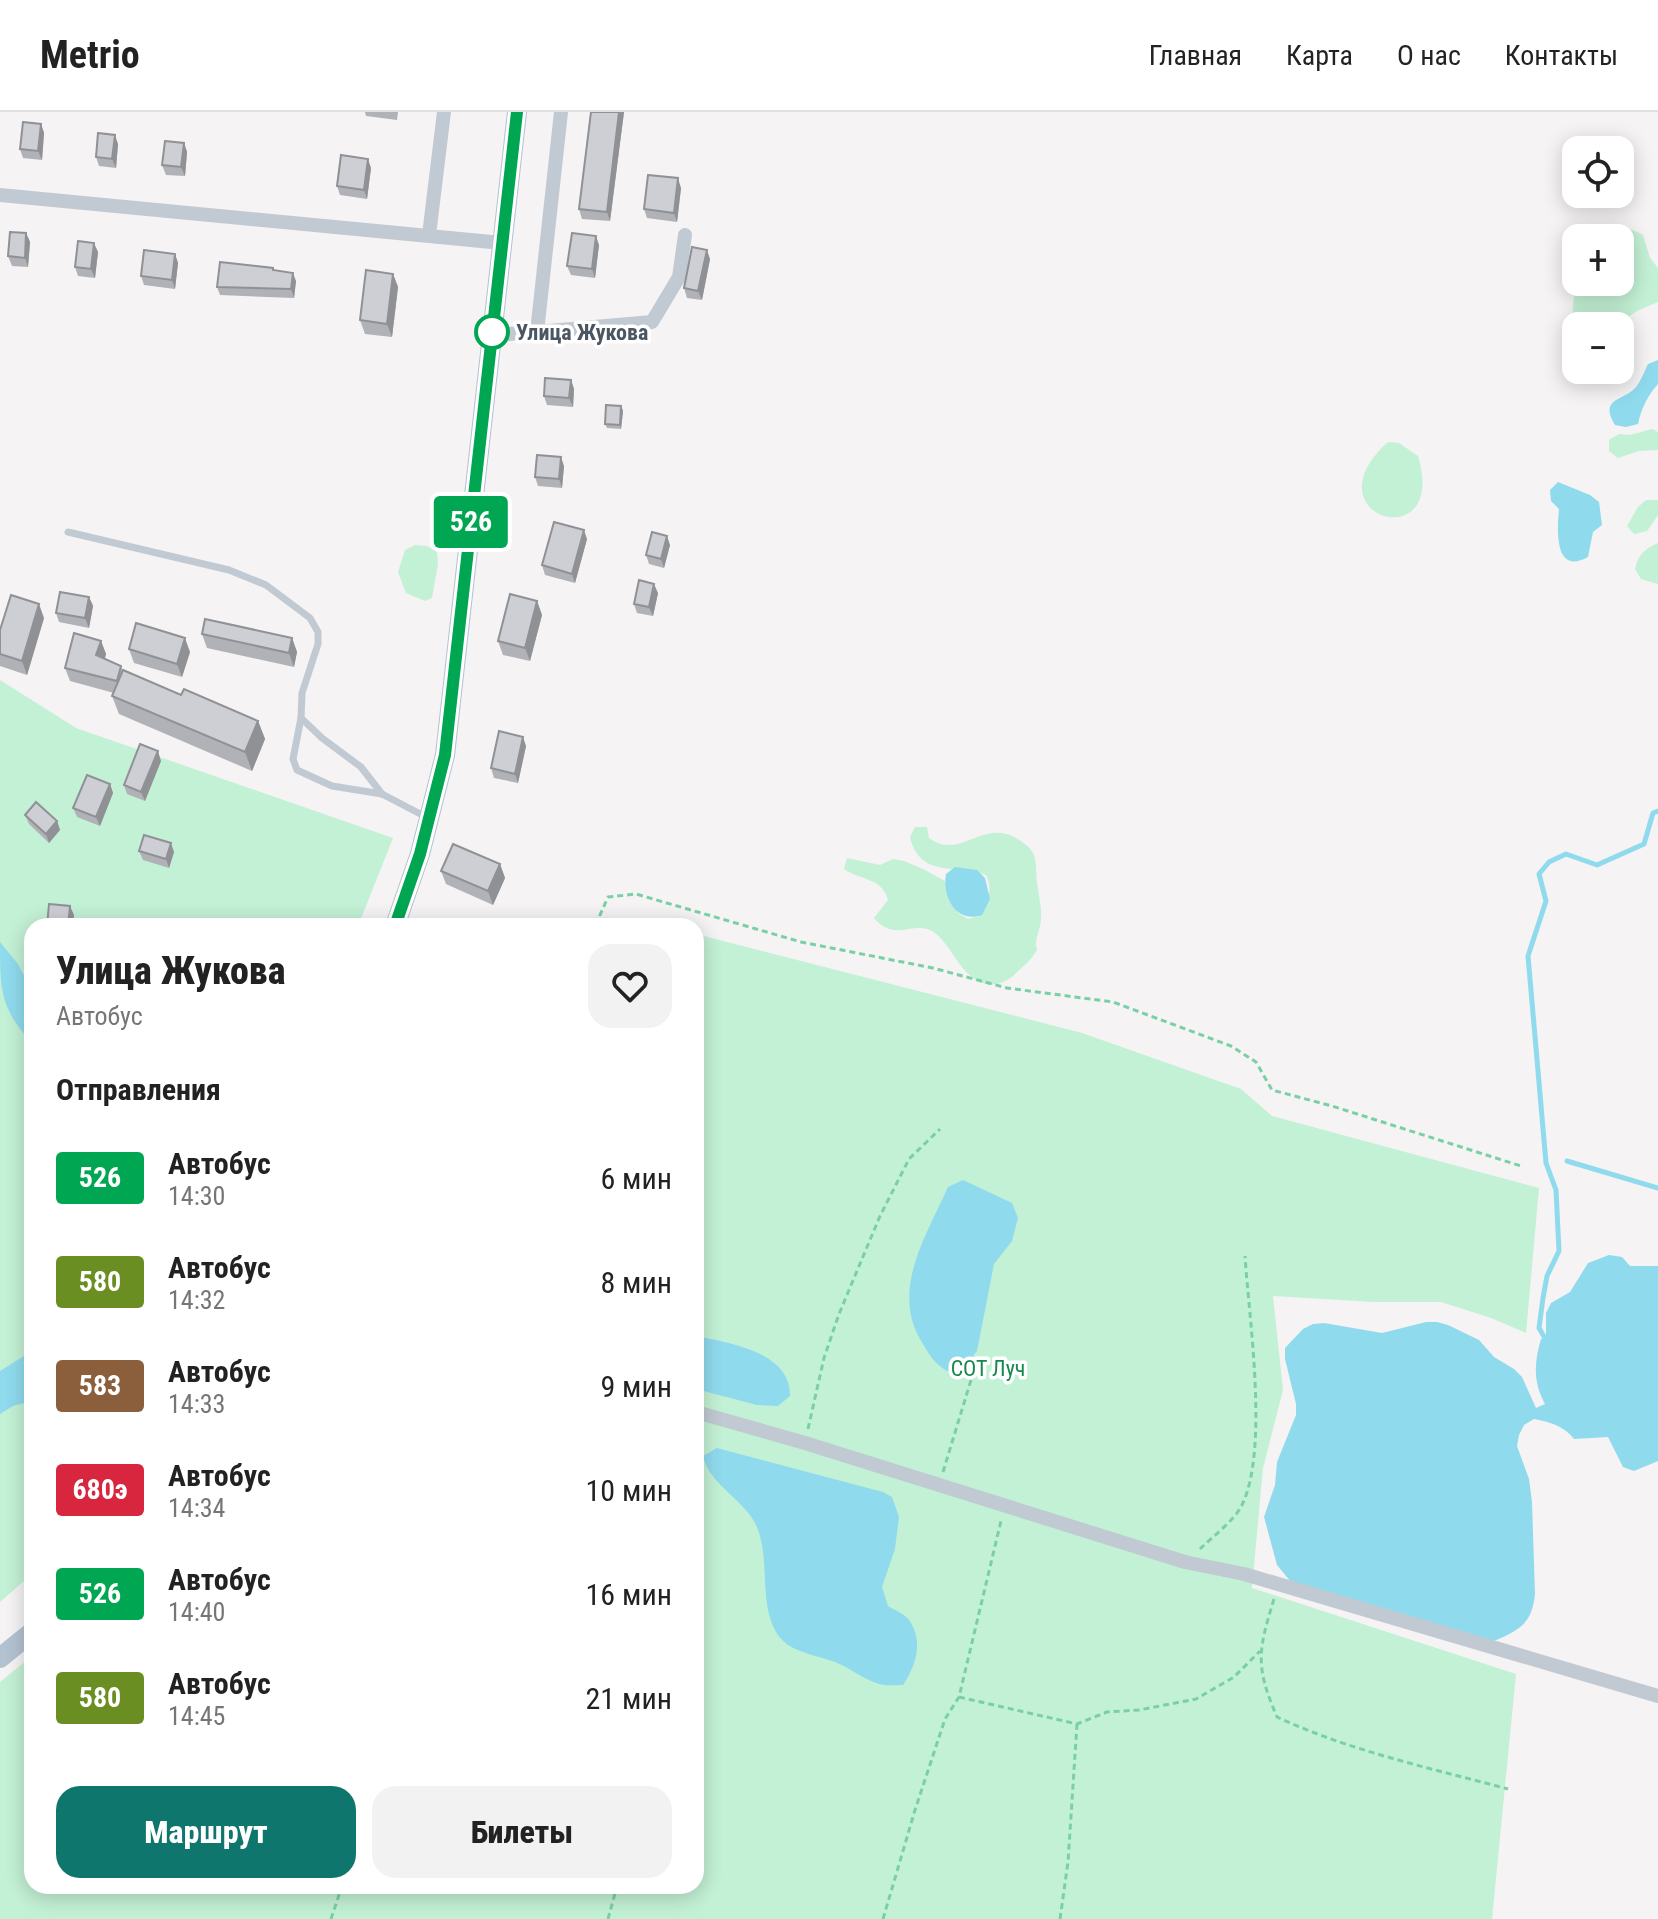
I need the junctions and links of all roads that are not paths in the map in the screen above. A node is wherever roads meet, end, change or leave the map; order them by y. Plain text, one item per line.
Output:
1 (444, 112) edge
2 (517, 112) edge
3 (561, 112) edge
4 (0, 195) edge
5 (429, 235) junction
6 (685, 235) dead end
7 (502, 243) junction
8 (537, 332) junction
9 (492, 335) junction
10 (68, 532) dead end
11 (301, 718) junction
12 (382, 794) junction
13 (430, 819) junction
14 (398, 918) edge
15 (704, 1414) edge
16 (24, 1638) edge
17 (0, 1658) edge
18 (1658, 1696) edge

1 - 5 street
2 - 7 main road
3 - 8 street
4 - 5 street
5 - 7 street
6 - 8 street
7 - 9 main road
8 - 9 street
9 - 13 main road
10 - 11 lane
11 - 12 lane
11 - 12 lane
12 - 13 lane
13 - 14 main road
15 - 18 street
16 - 17 main road

